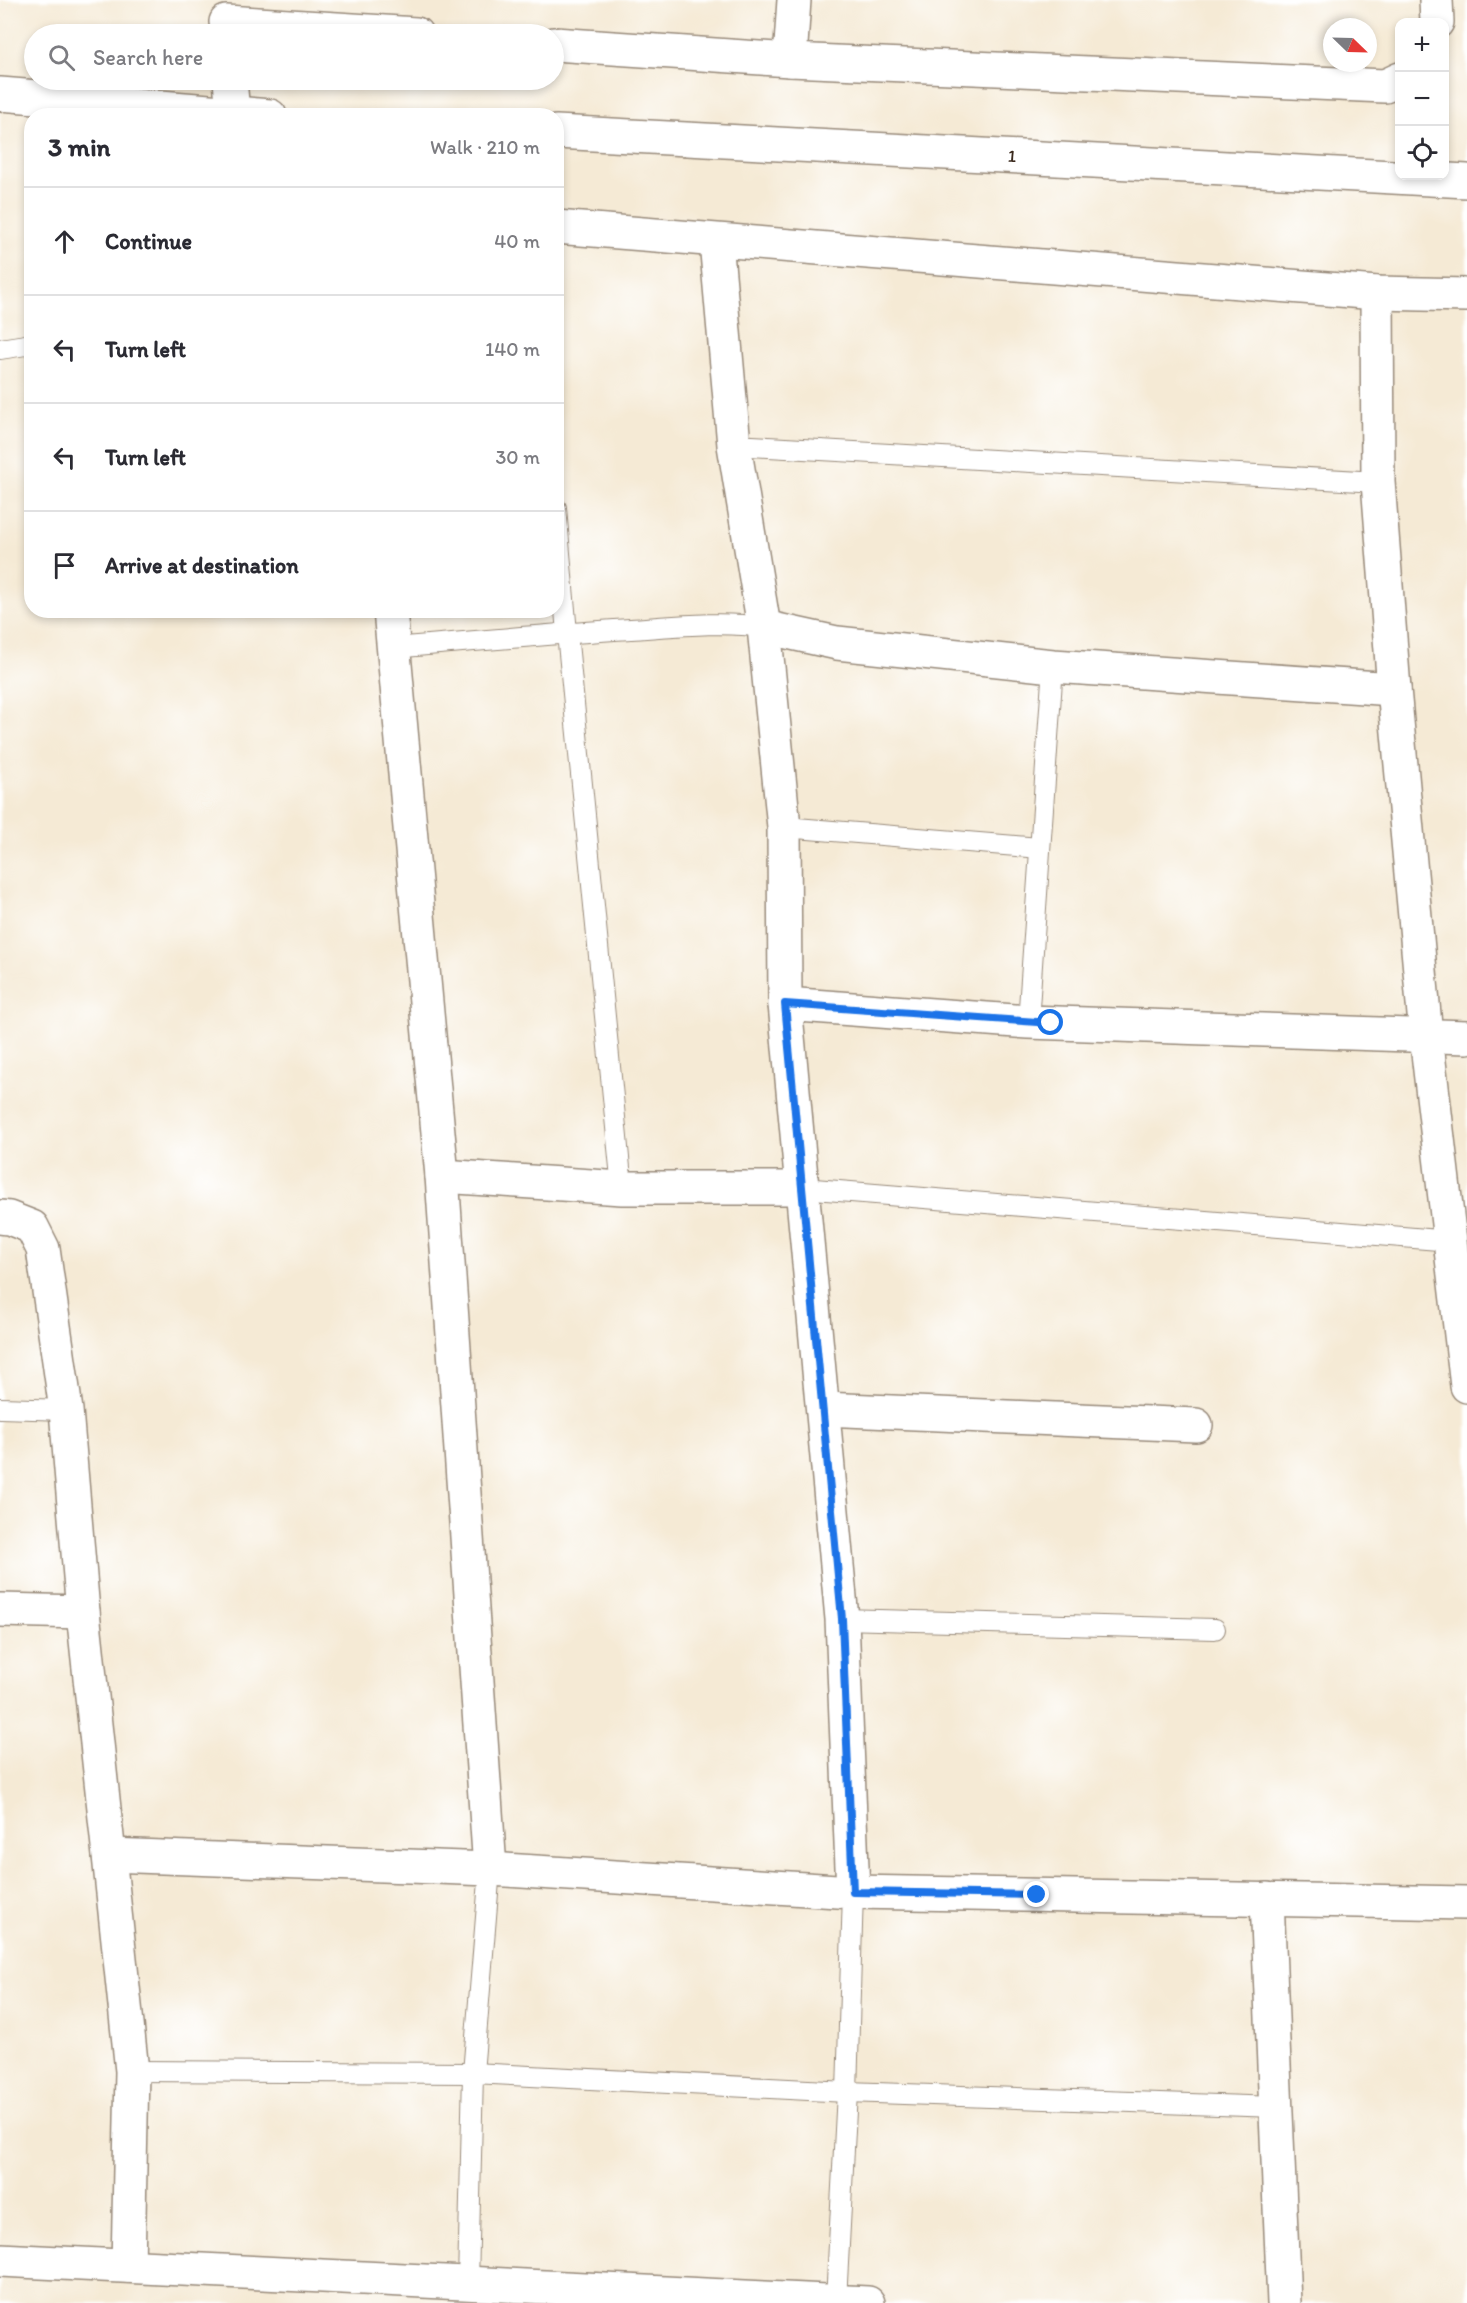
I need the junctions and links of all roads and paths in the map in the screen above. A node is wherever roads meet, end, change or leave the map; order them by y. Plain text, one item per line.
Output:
1 (794, 0) edge
2 (1436, 0) edge
3 (1437, 18) edge
4 (226, 19) edge
5 (289, 24) edge
6 (564, 45) edge
7 (790, 60) junction
8 (1395, 81) edge
9 (231, 90) edge
10 (0, 94) edge
11 (172, 108) edge
12 (233, 108) edge
13 (564, 132) edge
14 (1467, 181) edge
15 (564, 228) edge
16 (716, 241) junction
17 (1377, 293) junction
18 (1467, 295) edge
19 (24, 345) edge
20 (0, 348) edge
21 (734, 445) junction
22 (1378, 482) junction
23 (564, 599) edge
24 (391, 618) edge
25 (764, 627) junction
26 (567, 633) junction
27 (393, 648) junction
28 (1053, 666) junction
29 (1394, 688) junction
30 (784, 827) junction
31 (1040, 848) junction
32 (785, 1004) junction
33 (1028, 1022) junction
34 (1426, 1036) junction
35 (1467, 1037) edge
36 (442, 1176) junction
37 (622, 1188) junction
38 (802, 1188) junction
39 (0, 1217) edge
40 (1451, 1241) junction
41 (1467, 1386) edge
42 (0, 1408) edge
43 (823, 1409) junction
44 (66, 1410) junction
45 (1196, 1425) dead end
46 (0, 1610) edge
47 (82, 1612) junction
48 (842, 1619) junction
49 (1215, 1629) dead end
50 (109, 1855) junction
51 (490, 1869) junction
52 (853, 1892) junction
53 (1267, 1899) junction
54 (1467, 1903) edge
55 (132, 2071) junction
56 (473, 2073) junction
57 (847, 2092) junction
58 (1276, 2107) junction
59 (0, 2260) edge
60 (128, 2266) junction
61 (469, 2293) edge
62 (660, 2298) edge
63 (852, 2302) edge
64 (1284, 2303) edge

1 - 7 street
2 - 3 street
4 - 5 street
6 - 7 street
7 - 8 street
9 - 12 street
10 - 11 street
13 - 14 street, 1
15 - 16 street
16 - 17 street
16 - 21 street
17 - 18 street
17 - 22 street
19 - 20 lane
21 - 22 lane
21 - 25 street
22 - 29 street
23 - 26 lane
24 - 27 street
25 - 26 lane
25 - 28 street
25 - 30 street
26 - 27 lane
26 - 37 lane
27 - 36 street
28 - 29 street
28 - 31 lane
29 - 34 street
30 - 31 lane
30 - 32 street
31 - 33 lane
32 - 33 street
32 - 38 street
33 - 34 street
34 - 35 street
34 - 40 street
36 - 37 street
36 - 51 street
37 - 38 street
38 - 40 lane
38 - 43 street
39 - 44 street
40 - 41 street
42 - 44 lane
43 - 45 street
43 - 48 street
44 - 47 street
46 - 47 street
47 - 50 street
48 - 49 lane
48 - 52 street
50 - 51 street
50 - 55 street
51 - 52 street
51 - 56 lane
52 - 53 street
52 - 57 lane
53 - 54 street
53 - 58 street
55 - 56 lane
55 - 60 street
56 - 57 lane
56 - 61 lane
57 - 58 lane
57 - 63 lane
58 - 64 street
59 - 60 street
60 - 61 street
61 - 62 street
62 - 63 street

